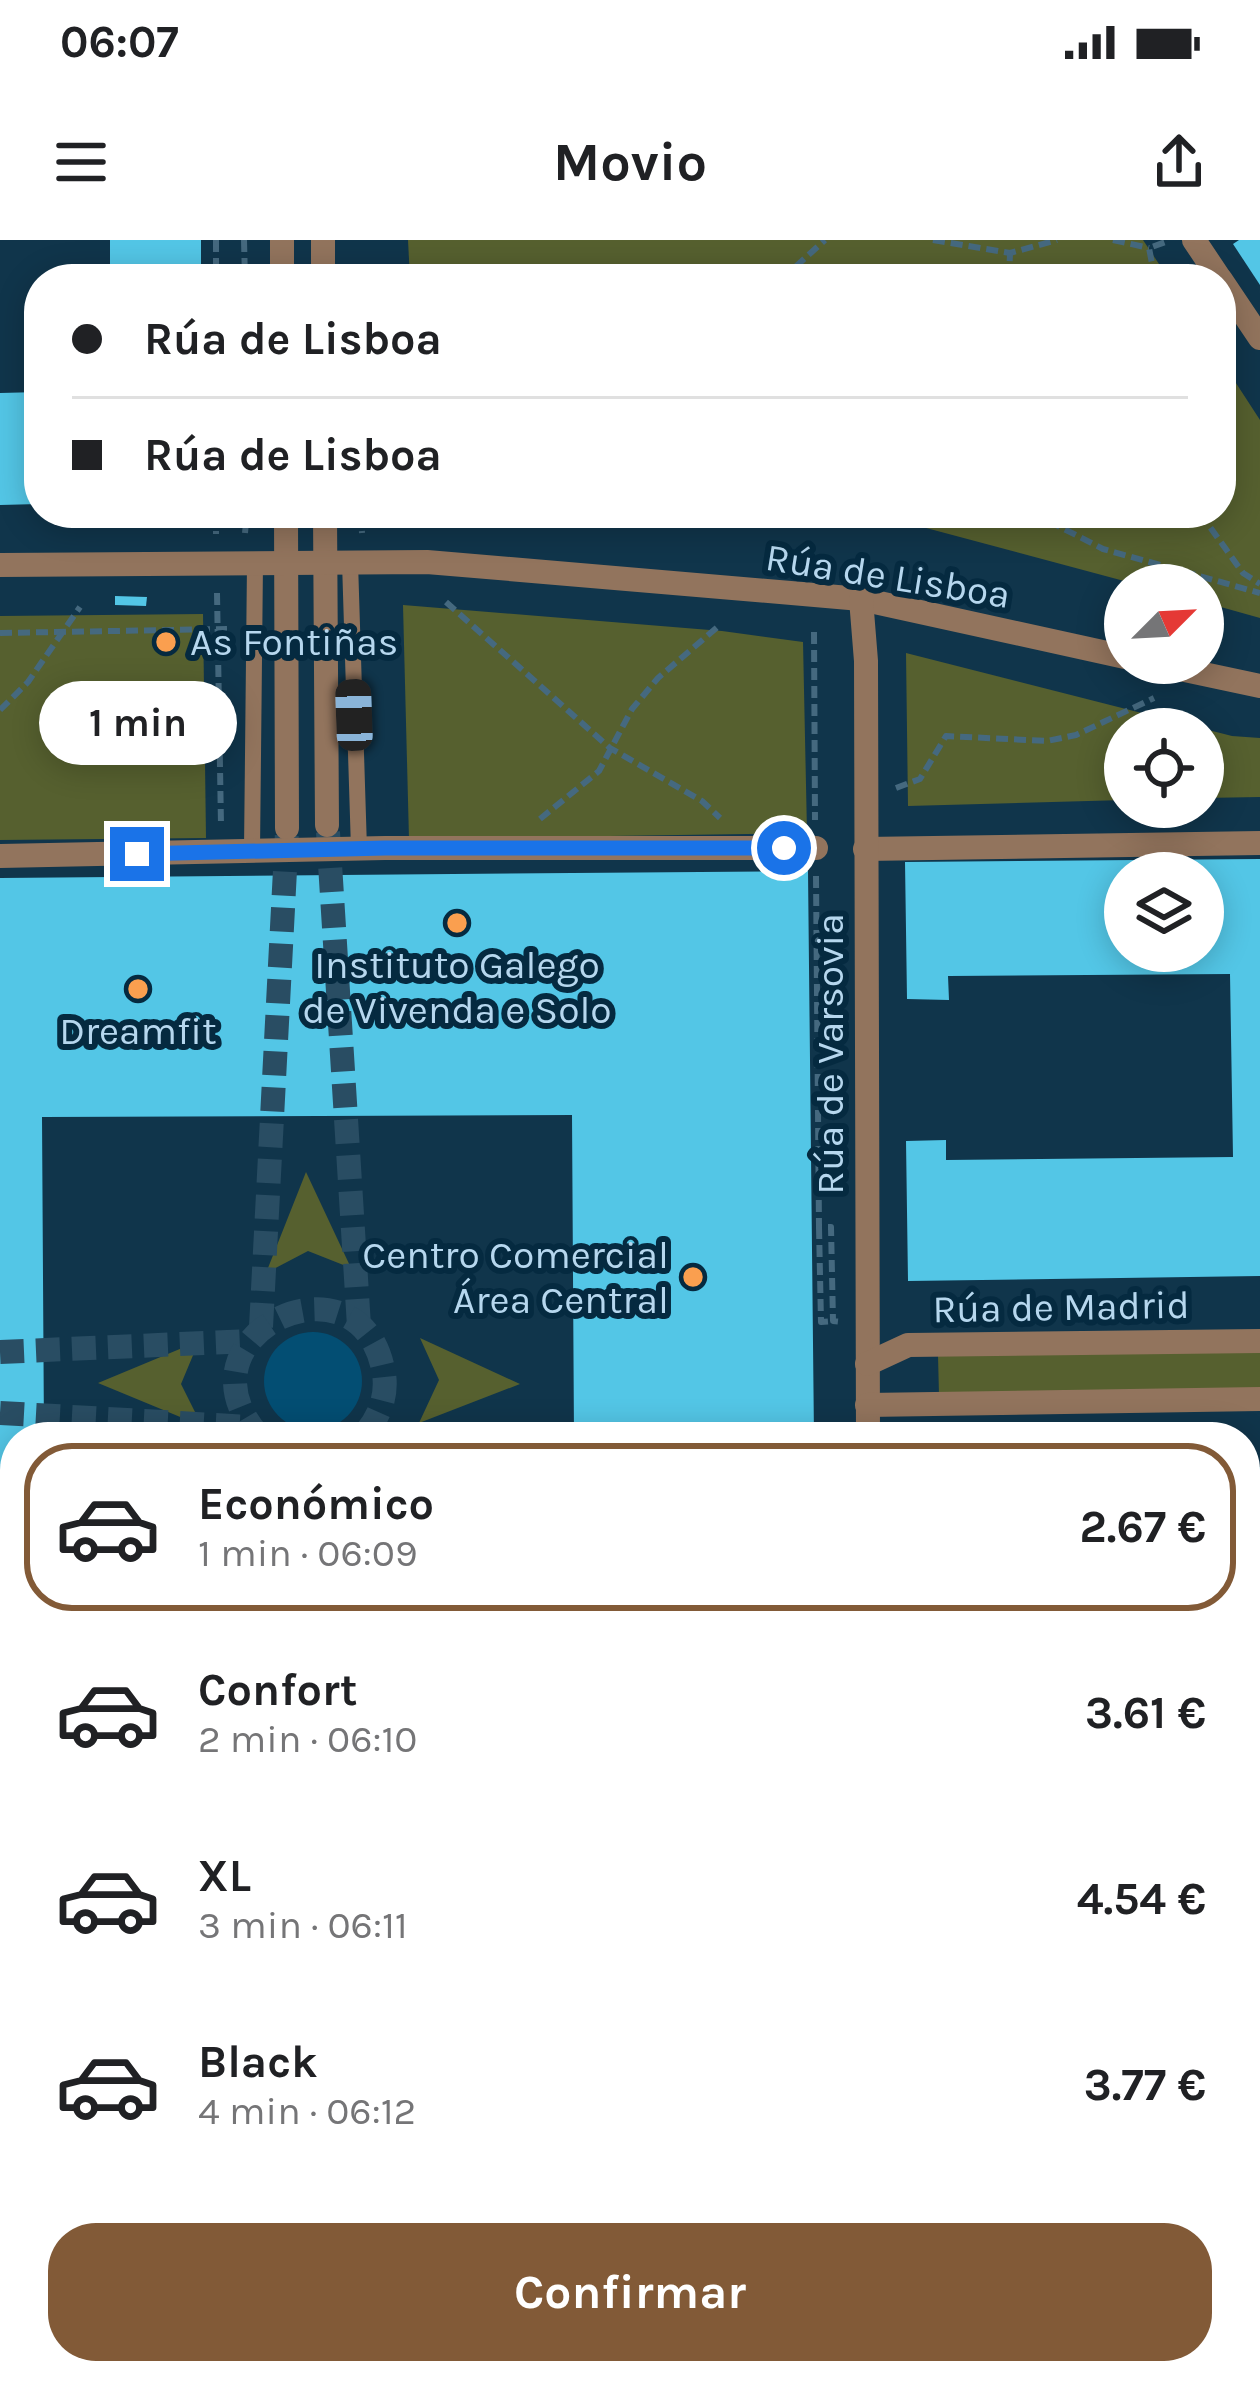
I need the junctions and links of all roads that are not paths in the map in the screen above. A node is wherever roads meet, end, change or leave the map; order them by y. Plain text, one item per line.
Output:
1 (1236, 302) edge
2 (1260, 338) edge
3 (286, 528) edge
4 (329, 528) edge
5 (338, 561) junction
6 (287, 562) junction
7 (255, 563) junction
8 (0, 565) edge
9 (861, 599) junction
10 (1104, 652) edge
11 (1224, 678) edge
12 (1260, 686) edge
13 (327, 825) tunnel mouth
14 (287, 828) tunnel mouth
15 (1260, 843) edge
16 (815, 848) road end
17 (865, 848) junction
18 (359, 849) junction
19 (252, 851) junction
20 (0, 856) edge
21 (1260, 1341) edge
22 (867, 1364) junction
23 (1260, 1400) edge
24 (867, 1405) junction
25 (868, 1422) edge

1 - 2 street
3 - 6 street
4 - 5 street
5 - 6 street, Rúa de Lisboa
5 - 9 street, Rúa de Lisboa
5 - 13 street
5 - 18 lane
6 - 7 street, Rúa de Lisboa
6 - 14 street
7 - 8 street, Rúa de Lisboa
7 - 19 lane
9 - 10 street, Rúa de Lisboa
9 - 17 street, Rúa de Varsovia
11 - 12 street
15 - 17 street
16 - 18 street
17 - 22 street, Rúa de Varsovia
18 - 19 street
19 - 20 street
21 - 22 street, Rúa de Madrid
22 - 24 street, Rúa de Varsovia
23 - 24 street
24 - 25 street, Rúa de Varsovia

